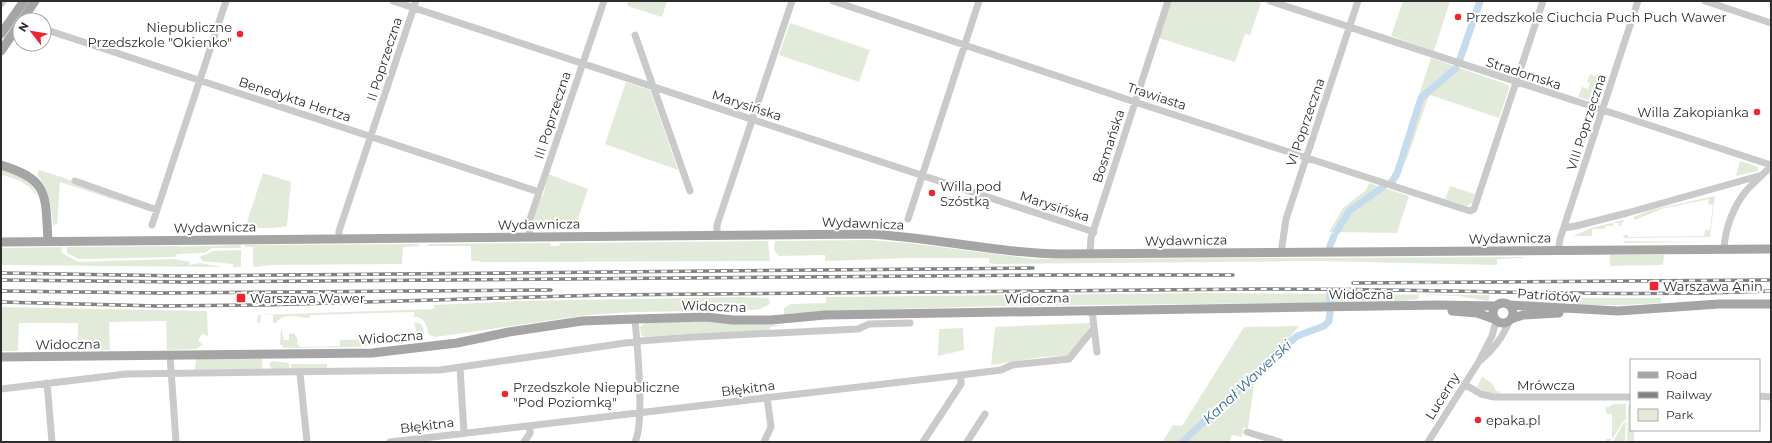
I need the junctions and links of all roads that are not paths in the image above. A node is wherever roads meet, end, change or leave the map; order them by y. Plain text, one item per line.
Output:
1 (3, 1) edge
2 (24, 1) edge
3 (35, 1) edge
4 (226, 1) edge
5 (392, 1) edge
6 (604, 1) edge
7 (792, 1) edge
8 (833, 1) edge
9 (979, 1) edge
10 (1168, 1) edge
11 (1270, 1) edge
12 (1358, 1) edge
13 (1543, 1) edge
14 (1638, 1) edge
15 (1705, 1) edge
16 (1, 4) edge
17 (415, 4) edge
18 (27, 12) edge
19 (1771, 23) edge
20 (1349, 27) junction
21 (52, 32) edge
22 (1, 34) edge
23 (12, 35) edge
24 (635, 35) dead end
25 (964, 44) junction
26 (1, 51) edge
27 (582, 63) junction
28 (200, 80) junction
29 (1516, 83) junction
30 (653, 87) junction
31 (1135, 102) junction
32 (1602, 111) junction
33 (752, 119) junction
34 (371, 136) junction
35 (1306, 157) junction
36 (1, 165) edge
37 (1771, 166) edge
38 (921, 175) junction
39 (1762, 175) junction
40 (75, 181) dead end
41 (690, 191) dead end
42 (539, 192) junction
43 (157, 210) junction
44 (908, 219) dead end
45 (152, 225) dead end
46 (1564, 228) junction
47 (1094, 232) junction
48 (717, 236) junction
49 (530, 238) junction
50 (339, 239) junction
51 (48, 240) junction
52 (1, 242) edge
53 (1724, 249) junction
54 (1771, 249) edge
55 (1558, 250) junction
56 (1281, 252) junction
57 (1090, 254) junction
58 (1771, 304) edge
59 (1510, 305) junction
60 (1495, 306) junction
61 (1402, 307) junction
62 (1092, 310) junction
63 (1586, 310) junction
64 (635, 319) junction
65 (1495, 320) junction
66 (1510, 320) junction
67 (910, 324) dead end
68 (1094, 328) junction
69 (1493, 341) junction
70 (637, 342) junction
71 (1097, 352) dead end
72 (170, 356) junction
73 (1, 357) edge
74 (28, 357) junction
75 (1, 362) edge
76 (460, 368) junction
77 (300, 373) junction
78 (171, 374) junction
79 (961, 375) junction
80 (47, 383) junction
81 (1464, 384) junction
82 (1, 388) edge
83 (1760, 396) edge
84 (1771, 396) edge
85 (767, 397) junction
86 (1630, 397) edge
87 (640, 413) junction
88 (985, 414) dead end
89 (530, 426) junction
90 (1247, 432) dead end
91 (464, 433) junction
92 (408, 440) edge
93 (52, 442) edge
94 (176, 442) edge
95 (307, 442) edge
96 (390, 442) edge
97 (524, 442) edge
98 (635, 442) edge
99 (764, 442) edge
100 (923, 442) edge
101 (967, 442) edge
102 (1280, 442) edge
103 (1428, 442) edge

1 - 16 street
2 - 22 main road
3 - 18 main road
4 - 28 street
5 - 17 street, Marysińska
6 - 27 street, III Poprzeczna
7 - 33 street
8 - 25 street, Trawiasta
9 - 25 street
10 - 31 street, Bosmańska
11 - 20 street, Stradomska
12 - 20 street, VI Poprzeczna
13 - 29 street
14 - 32 street, VIII Poprzeczna
15 - 19 street
17 - 27 street, Marysińska
17 - 34 street, II Poprzeczna
20 - 29 street, Stradomska
20 - 35 street, VI Poprzeczna
21 - 28 street, Benedykta Hertza
23 - 26 main road
24 - 30 street
25 - 31 street, Trawiasta
25 - 38 street
27 - 30 street, Marysińska
27 - 42 street, III Poprzeczna
28 - 34 street, Benedykta Hertza
28 - 43 street
29 - 32 street, Stradomska
29 - 35 street, Trawiasta
30 - 33 street, Marysińska
30 - 41 street
31 - 35 street, Trawiasta
31 - 47 street, Bosmańska
32 - 37 street, Stradomska
32 - 46 street, VIII Poprzeczna
33 - 38 street, Marysińska
33 - 48 street
34 - 42 street, Benedykta Hertza
34 - 50 street, II Poprzeczna
35 - 56 street, VI Poprzeczna
36 - 51 main road
37 - 39 street
38 - 44 street
38 - 47 street, Marysińska
39 - 46 street
39 - 53 street
40 - 43 street
42 - 49 street, III Poprzeczna
43 - 45 street
46 - 55 street, VIII Poprzeczna
47 - 57 street, Bosmańska
48 - 49 main road, Wydawnicza
48 - 57 main road, Wydawnicza
49 - 50 main road, Wydawnicza
50 - 51 main road, Wydawnicza
51 - 52 main road, Wydawnicza
53 - 54 main road, Wydawnicza
53 - 55 main road, Wydawnicza
55 - 56 main road, Wydawnicza
56 - 57 main road, Wydawnicza
58 - 63 main road, Patriotów
59 - 60 main road
59 - 63 main road, Patriotów
59 - 66 main road
60 - 61 main road, Widoczna
60 - 65 main road
61 - 62 main road, Widoczna
61 - 65 main road, Widoczna
62 - 64 main road, Widoczna
62 - 68 street
63 - 66 main road, Patriotów
64 - 70 street
64 - 72 main road, Widoczna
65 - 66 main road
65 - 69 street, Lucerny
66 - 69 street, Lucerny
67 - 70 street
68 - 71 street
68 - 79 street, Błękitna
69 - 81 street, Lucerny
70 - 76 street
70 - 87 street
72 - 74 main road, Widoczna
72 - 78 street
73 - 74 main road, Widoczna
74 - 75 main road, Widoczna
76 - 77 street
76 - 91 street
77 - 78 street
77 - 95 street
78 - 80 street
78 - 94 street
79 - 85 street, Błękitna
79 - 100 street
80 - 82 street
80 - 93 street
81 - 86 street, Mrówcza
81 - 103 street, Lucerny
83 - 84 street
85 - 87 street, Błękitna
85 - 99 street
87 - 89 street, Błękitna
87 - 98 street
88 - 101 street
89 - 91 street, Błękitna
89 - 97 street
90 - 102 street
91 - 92 street, Błękitna
92 - 96 street, Błękitna

